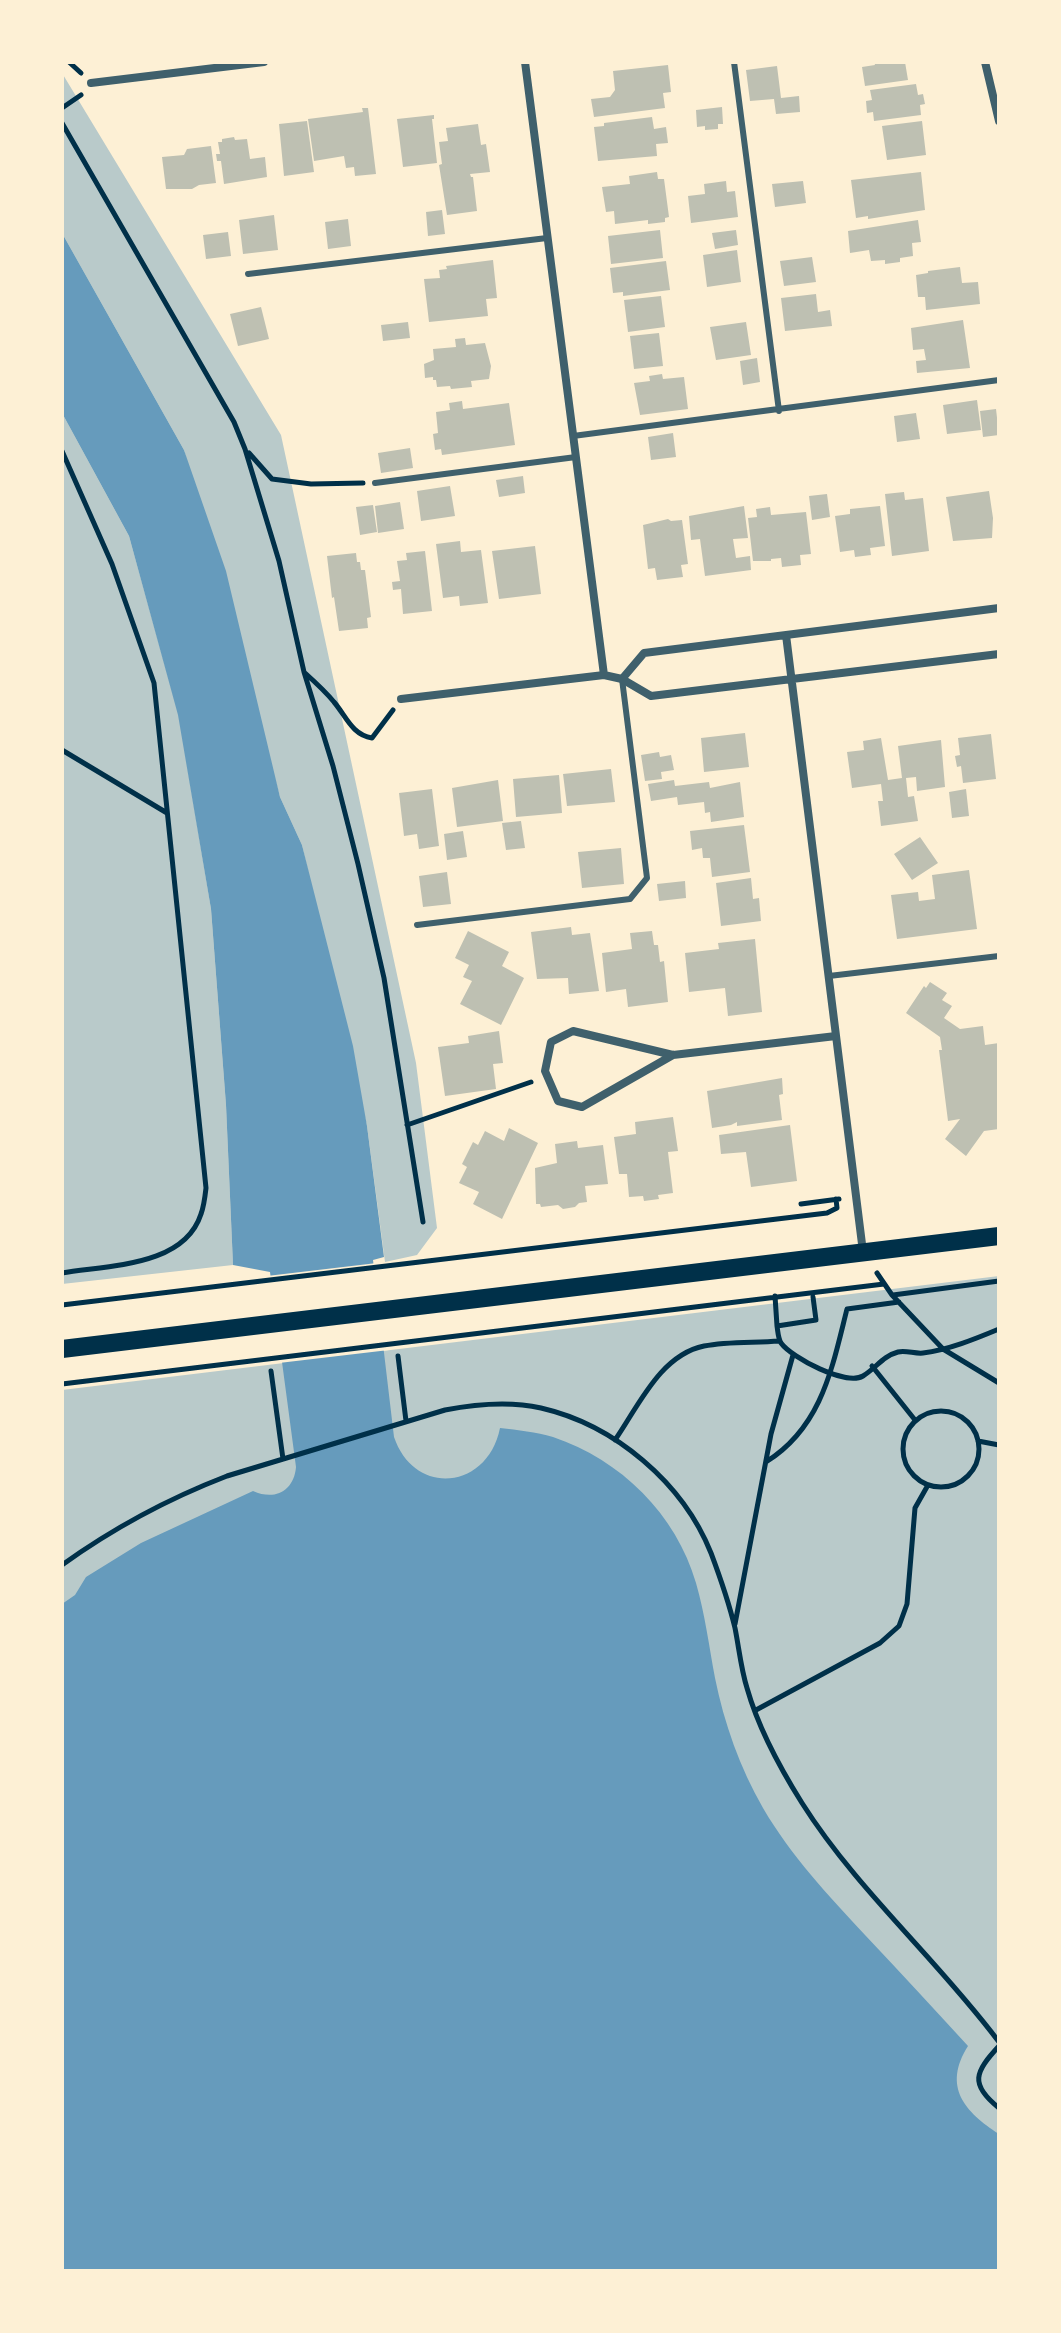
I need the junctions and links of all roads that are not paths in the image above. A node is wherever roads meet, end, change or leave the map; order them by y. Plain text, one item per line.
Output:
1 (264, 62) edge
2 (525, 62) edge
3 (734, 62) edge
4 (985, 62) edge
5 (91, 83) dead end
6 (999, 121) edge
7 (547, 238) junction
8 (248, 274) dead end
9 (999, 380) edge
10 (779, 411) junction
11 (573, 436) junction
12 (576, 457) junction
13 (375, 483) road end
14 (999, 608) edge
15 (786, 635) junction
16 (999, 654) edge
17 (604, 675) junction
18 (622, 679) junction
19 (792, 679) junction
20 (401, 699) road end
21 (417, 925) dead end
22 (999, 956) edge
23 (829, 976) junction
24 (836, 1036) junction
25 (673, 1055) junction
26 (999, 1236) edge
27 (863, 1252) junction
28 (62, 1349) edge

1 - 5 street
2 - 7 street
3 - 10 lane
4 - 6 street
7 - 8 lane
7 - 11 street
9 - 10 lane
10 - 11 lane
11 - 12 street
12 - 13 lane
12 - 17 street
14 - 15 street
15 - 18 street
15 - 19 street
16 - 19 street
17 - 18 street
17 - 20 street
18 - 19 street
18 - 21 lane
19 - 23 street
22 - 23 lane
23 - 24 street
24 - 25 street
24 - 27 street
25 - 25 street
26 - 27 main road
27 - 28 main road

